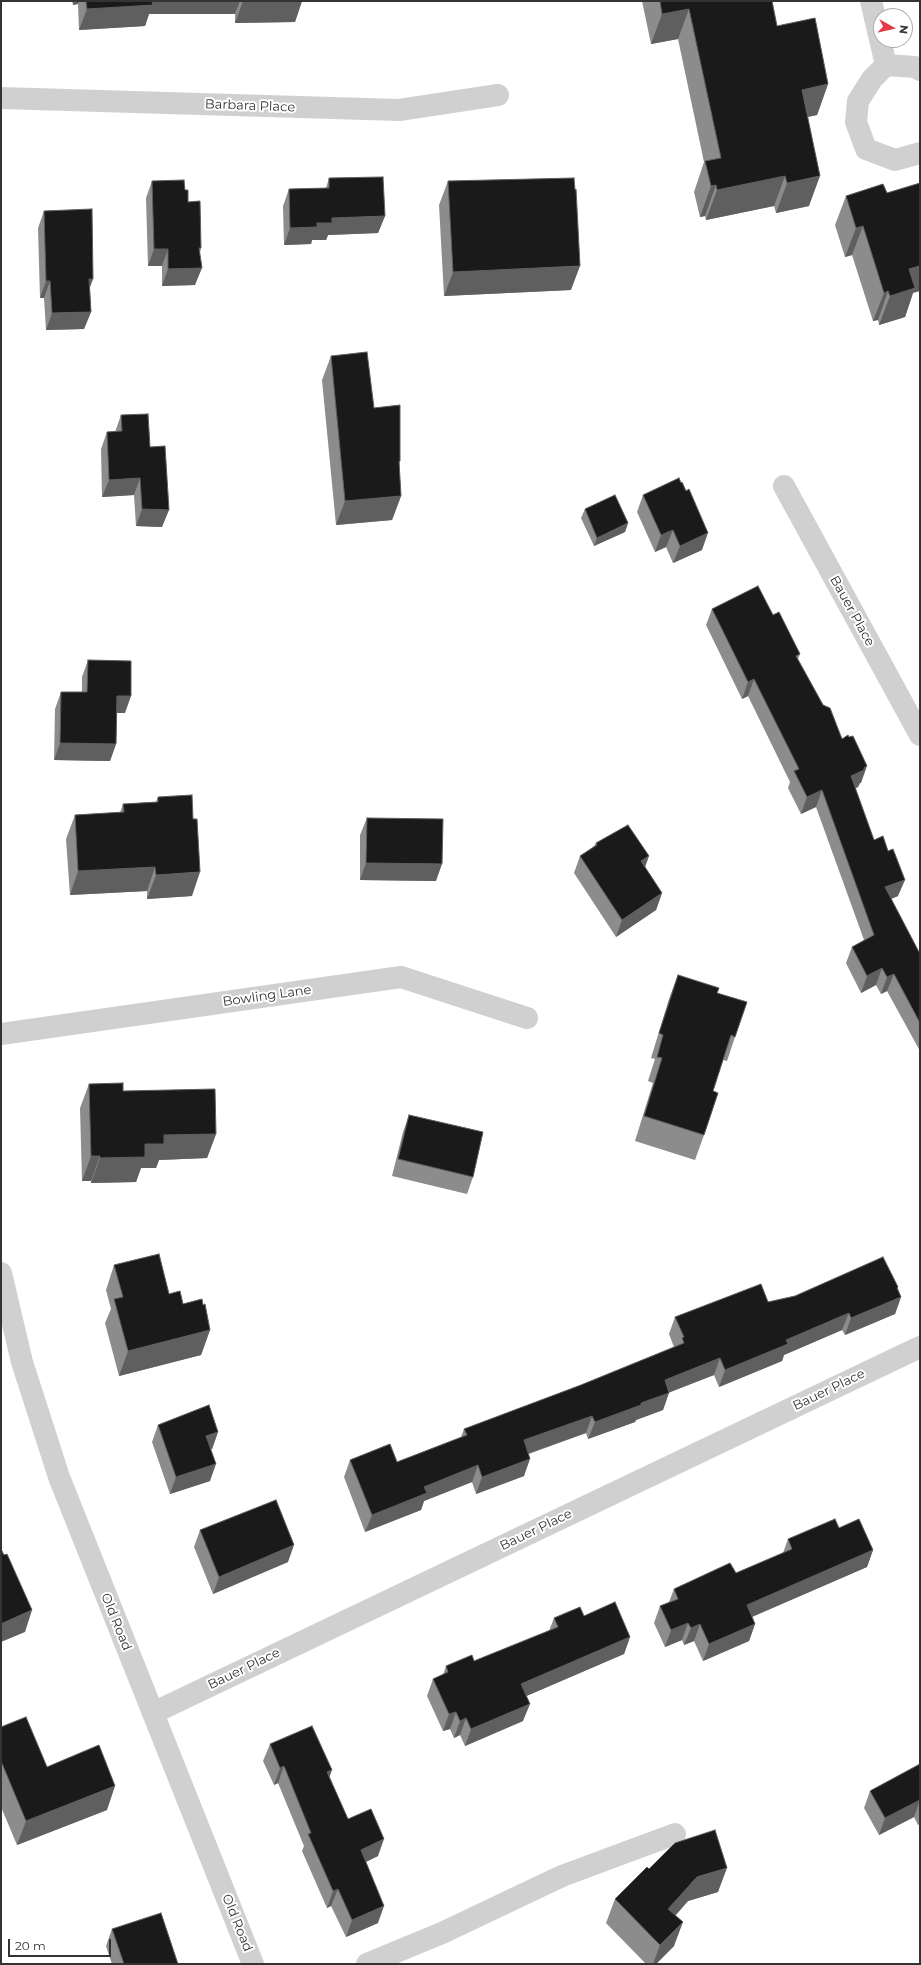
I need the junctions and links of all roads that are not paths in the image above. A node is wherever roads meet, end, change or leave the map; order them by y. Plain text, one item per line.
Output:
1 (871, 1) edge
2 (886, 65) junction
3 (920, 70) edge
4 (498, 95) dead end
5 (1, 98) edge
6 (920, 153) edge
7 (784, 486) dead end
8 (920, 735) edge
9 (527, 1018) dead end
10 (1, 1034) edge
11 (1, 1273) edge
12 (920, 1347) edge
13 (153, 1713) junction
14 (675, 1834) dead end
15 (253, 1964) edge
16 (367, 1964) edge

1 - 2 street
2 - 3 street
2 - 6 street
4 - 5 street, Barbara Place
7 - 8 street, Bauer Place
9 - 10 street, Bowling Lane
11 - 13 street, Old Road
12 - 13 street, Bauer Place
13 - 15 street, Old Road
14 - 16 street

